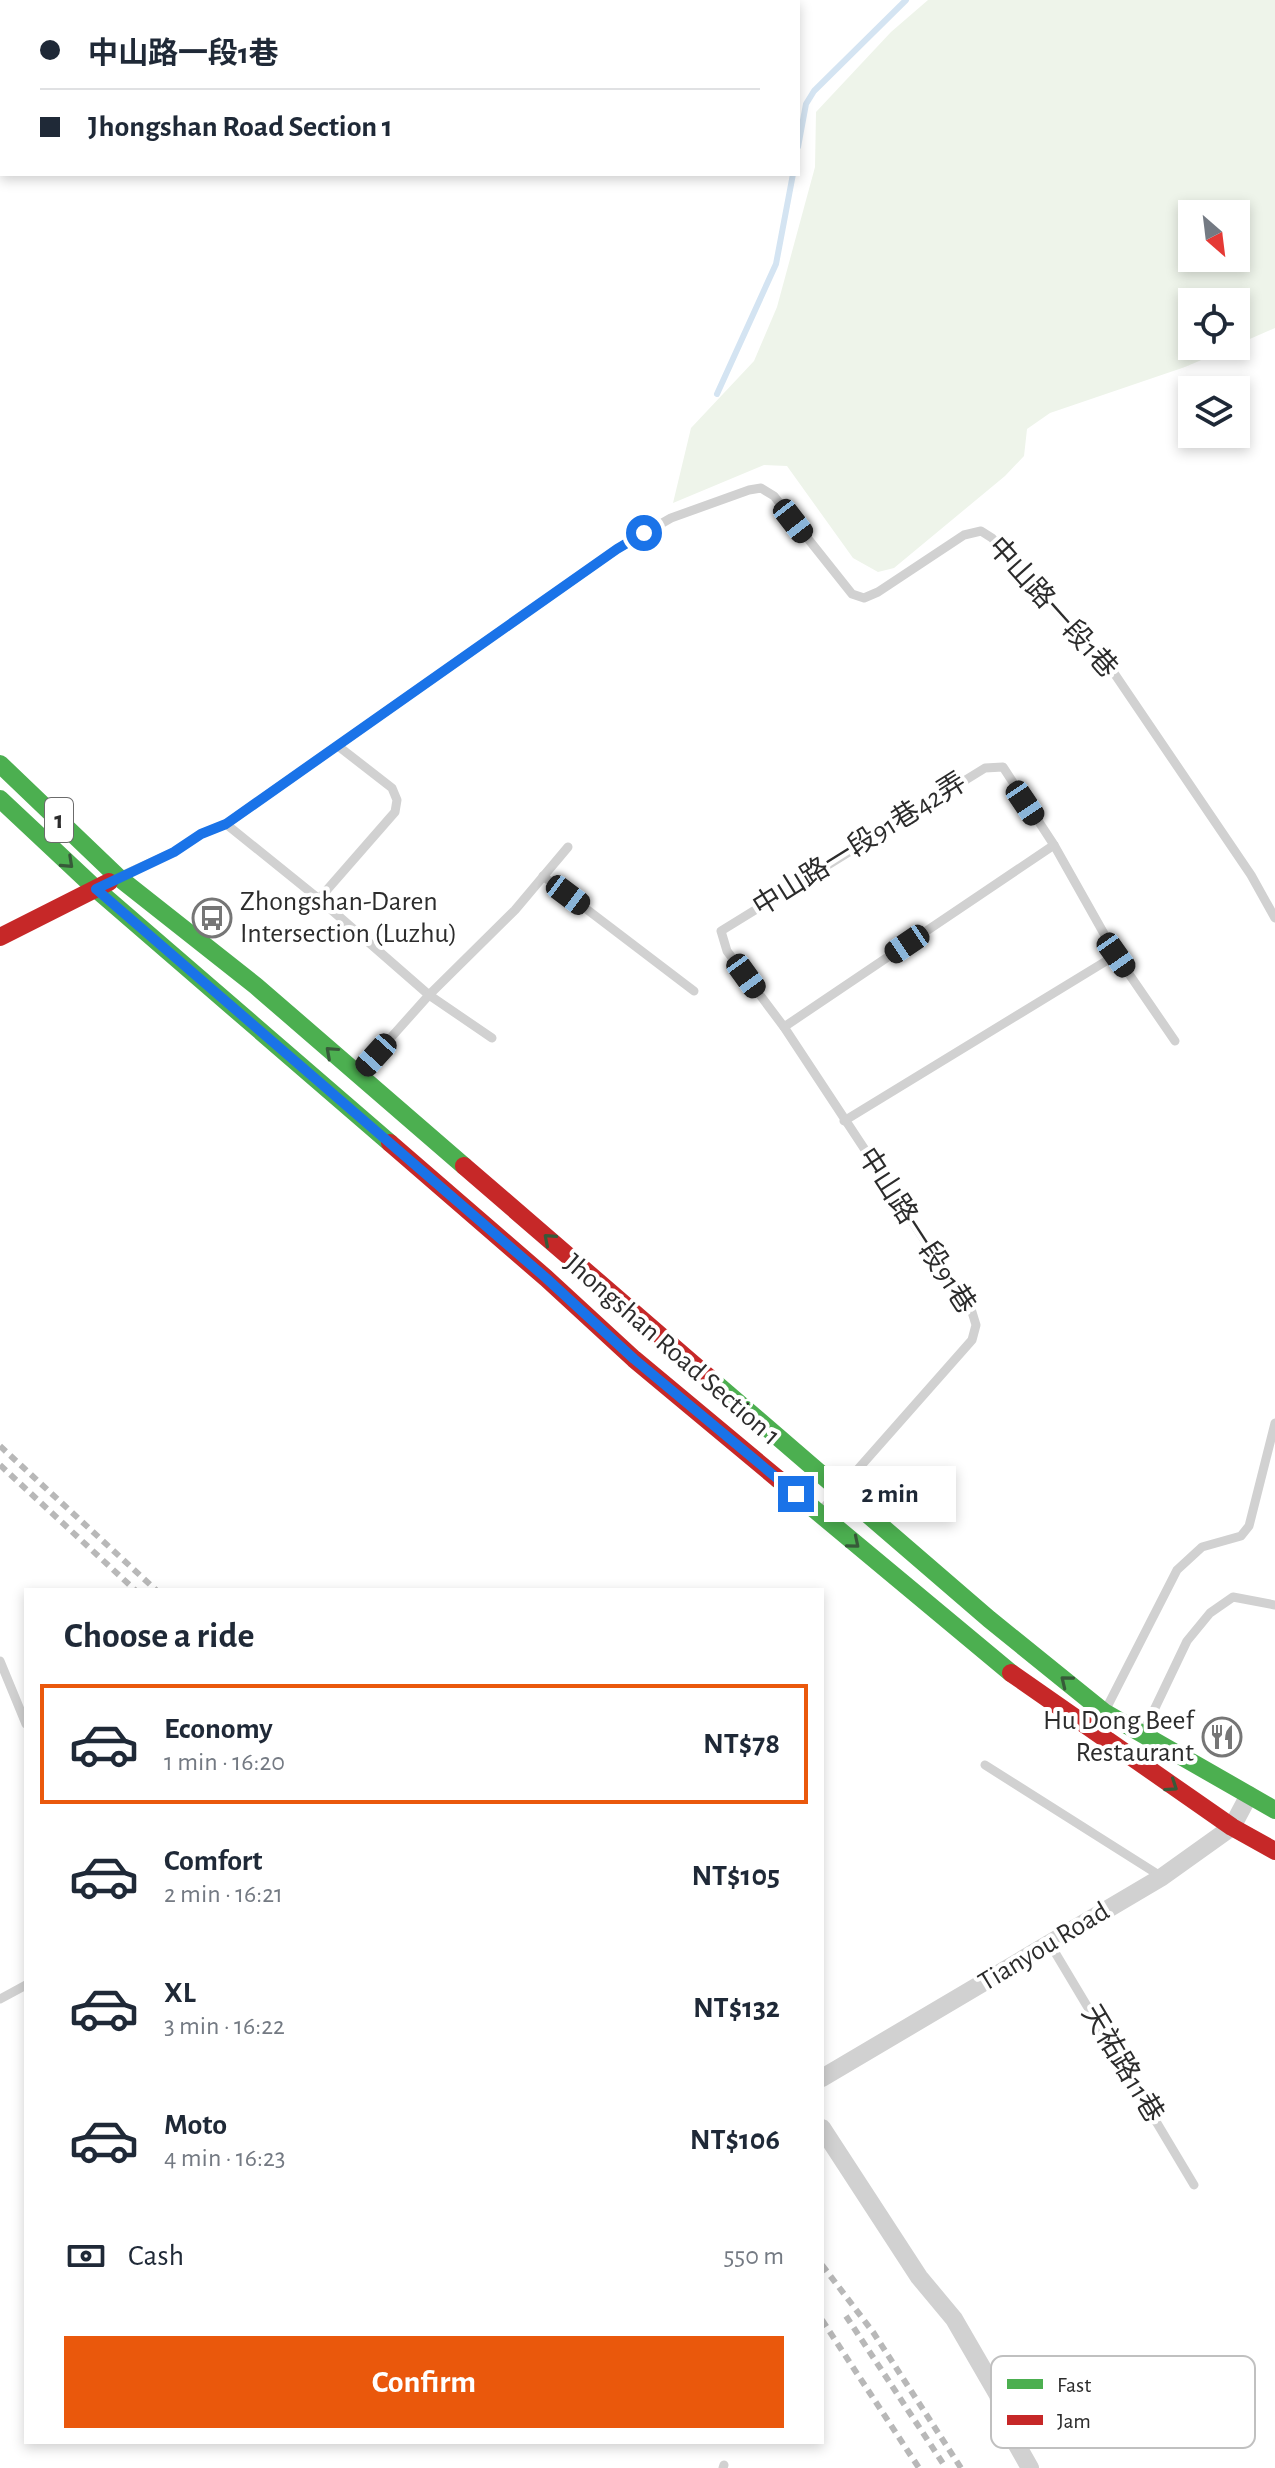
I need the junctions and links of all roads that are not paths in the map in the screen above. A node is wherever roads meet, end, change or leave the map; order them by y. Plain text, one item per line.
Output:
1 (338, 746) junction
2 (0, 764) edge
3 (0, 799) edge
4 (226, 824) junction
5 (1054, 845) junction
6 (568, 847) dead end
7 (543, 876) junction
8 (118, 877) junction
9 (96, 889) junction
10 (319, 899) junction
11 (1275, 918) edge
12 (721, 931) joint
13 (0, 937) edge
14 (1116, 955) junction
15 (694, 991) dead end
16 (429, 995) junction
17 (784, 1027) junction
18 (492, 1038) dead end
19 (1175, 1041) dead end
20 (358, 1075) junction
21 (844, 1121) junction
22 (1275, 1423) edge
23 (839, 1488) junction
24 (819, 1513) junction
25 (1275, 1605) edge
26 (0, 1661) edge
27 (1104, 1712) junction
28 (24, 1719) edge
29 (1142, 1734) junction
30 (985, 1765) dead end
31 (1249, 1795) junction
32 (1275, 1810) edge
33 (1232, 1827) junction
34 (1275, 1851) edge
35 (1162, 1877) junction
36 (1050, 1944) junction
37 (24, 1986) edge
38 (0, 1999) edge
39 (824, 2077) edge
40 (824, 2131) edge
41 (1194, 2185) dead end
42 (991, 2383) edge
43 (1019, 2448) edge
44 (1030, 2468) edge

1 - 4 lane, 中山路一段1巷
1 - 10 lane
1 - 11 lane, 中山路一段1巷
2 - 8 main road, 1
3 -> 9 main road, 1
4 - 8 lane, 中山路一段1巷
4 - 10 lane
5 - 12 lane, 中山路一段91巷42弄
5 - 14 lane
5 - 17 lane
6 - 7 lane
7 - 15 lane
7 - 16 lane
8 - 9 main road
20 -> 8 main road, Jhongshan Road Section 1 / 1
9 - 13 main road
9 - 24 main road, Jhongshan Road Section 1 / 1
10 - 16 lane
12 - 17 lane, 中山路一段91巷
14 - 19 lane
14 - 21 lane
16 - 18 lane
16 - 20 lane
17 - 21 lane, 中山路一段91巷
23 -> 20 main road, Jhongshan Road Section 1 / 1
21 - 23 lane, 中山路一段91巷
22 - 27 lane
23 - 24 lane, 中山路一段91巷
27 -> 23 main road, Jhongshan Road Section 1 / 1
24 -> 33 main road, Jhongshan Road Section 1 / 1
25 - 29 lane
26 - 28 lane
27 - 29 main road, Jhongshan Road Section 1 / 1
29 - 31 main road, Jhongshan Road Section 1 / 1
30 - 35 lane
31 - 32 main road, Jhongshan Road Section 1 / 1
31 - 33 street, Tianyou Road
33 - 34 main road, Jhongshan Road Section 1 / 1
33 - 35 street, Tianyou Road
35 - 36 street, Tianyou Road
36 - 39 street, Tianyou Road
36 - 41 lane, 天祐路11巷
37 - 38 lane
40 - 42 street
43 - 44 street

